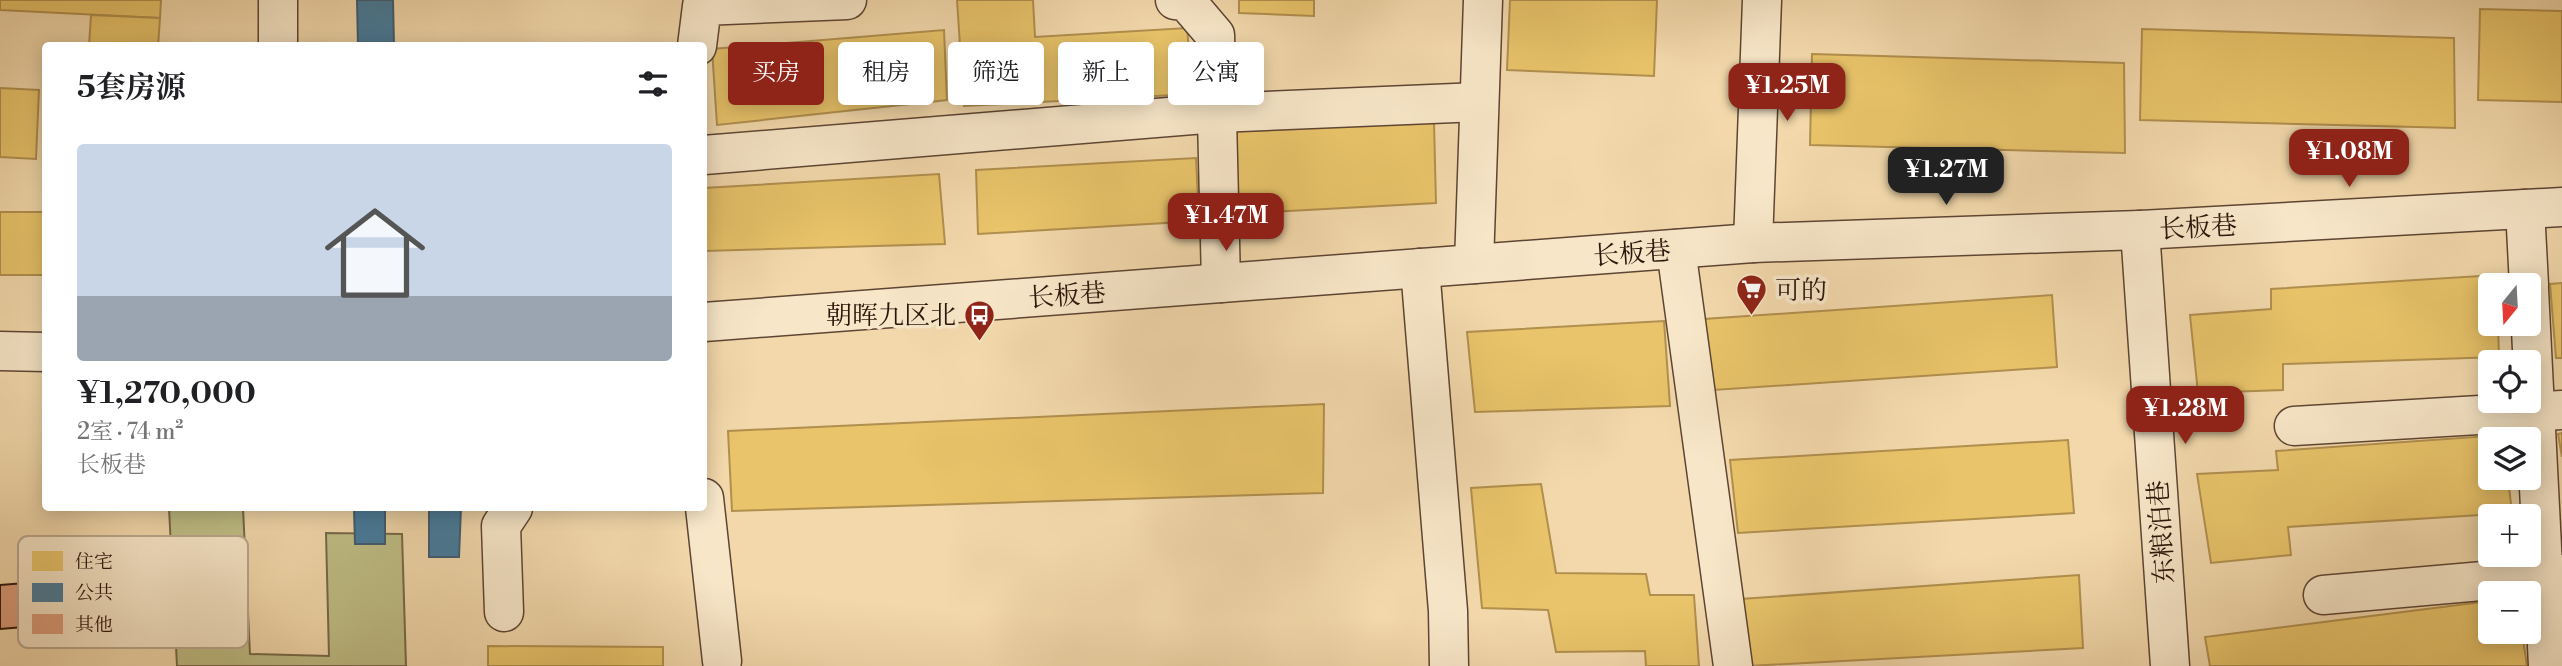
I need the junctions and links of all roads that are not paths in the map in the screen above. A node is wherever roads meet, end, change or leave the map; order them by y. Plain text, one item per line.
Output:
1 (278, 0) edge
2 (847, 0) edge
3 (1175, 0) edge
4 (1483, 0) edge
5 (1762, 0) edge
6 (278, 42) edge
7 (698, 42) edge
8 (1479, 102) junction
9 (1217, 113) junction
10 (707, 155) edge
11 (2562, 207) edge
12 (2525, 209) junction
13 (2140, 230) junction
14 (1753, 243) junction
15 (1676, 249) junction
16 (1474, 264) junction
17 (1420, 268) junction
18 (2528, 273) edge
19 (1221, 283) junction
20 (707, 322) edge
21 (2537, 336) edge
22 (0, 352) edge
23 (42, 352) edge
24 (2548, 411) edge
25 (2294, 426) dead end
26 (511, 511) edge
27 (705, 511) edge
28 (2553, 575) edge
29 (2323, 595) dead end
30 (504, 611) dead end
31 (722, 661) dead end
32 (1449, 666) edge
33 (1733, 666) edge
34 (2170, 666) edge
35 (2548, 666) edge

1 - 6 street
2 - 7 street
3 - 9 street
4 - 8 street
5 - 14 street
8 - 9 street
8 - 16 street
9 - 10 street
9 - 19 street
11 - 12 street, 长板巷
12 - 13 street, 长板巷
12 - 18 street
13 - 14 street, 长板巷
13 - 34 street, 东粮泊巷
14 - 15 street, 长板巷
15 - 16 street, 长板巷
15 - 33 street
16 - 17 street, 长板巷
17 - 19 street, 长板巷
17 - 32 street
19 - 20 street, 长板巷
21 - 24 street
22 - 23 street
24 - 25 street
24 - 28 street
26 - 30 street
27 - 31 street
28 - 29 street
28 - 35 street

